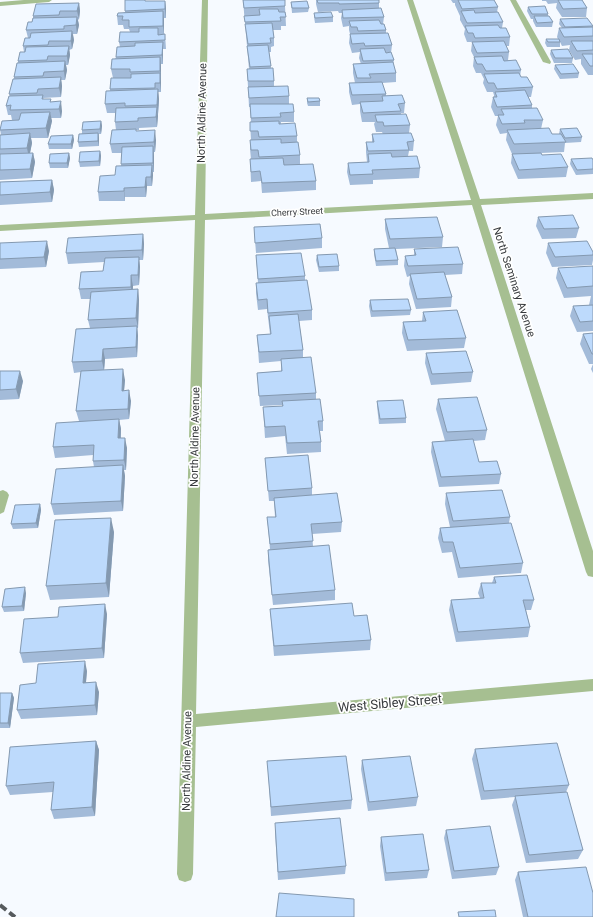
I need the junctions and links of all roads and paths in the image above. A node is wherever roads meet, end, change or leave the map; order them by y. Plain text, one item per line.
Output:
1 (49, 0) edge
2 (204, 0) edge
3 (410, 0) edge
4 (513, 0) edge
5 (1, 4) edge
6 (547, 62) dead end
7 (593, 196) edge
8 (476, 202) junction
9 (200, 217) junction
10 (0, 228) edge
11 (3, 495) dead end
12 (0, 509) edge
13 (593, 572) edge
14 (593, 685) edge
15 (188, 721) junction
16 (186, 874) dead end

1 - 5 street
2 - 9 street, North Aldine Avenue
3 - 8 street, North Seminary Avenue
4 - 6 street
7 - 8 street, Cherry Street
8 - 9 street, Cherry Street
8 - 13 street, North Seminary Avenue
9 - 10 street, Cherry Street
9 - 15 street, North Aldine Avenue
11 - 12 street
14 - 15 street, West Sibley Street
15 - 16 street, North Aldine Avenue

